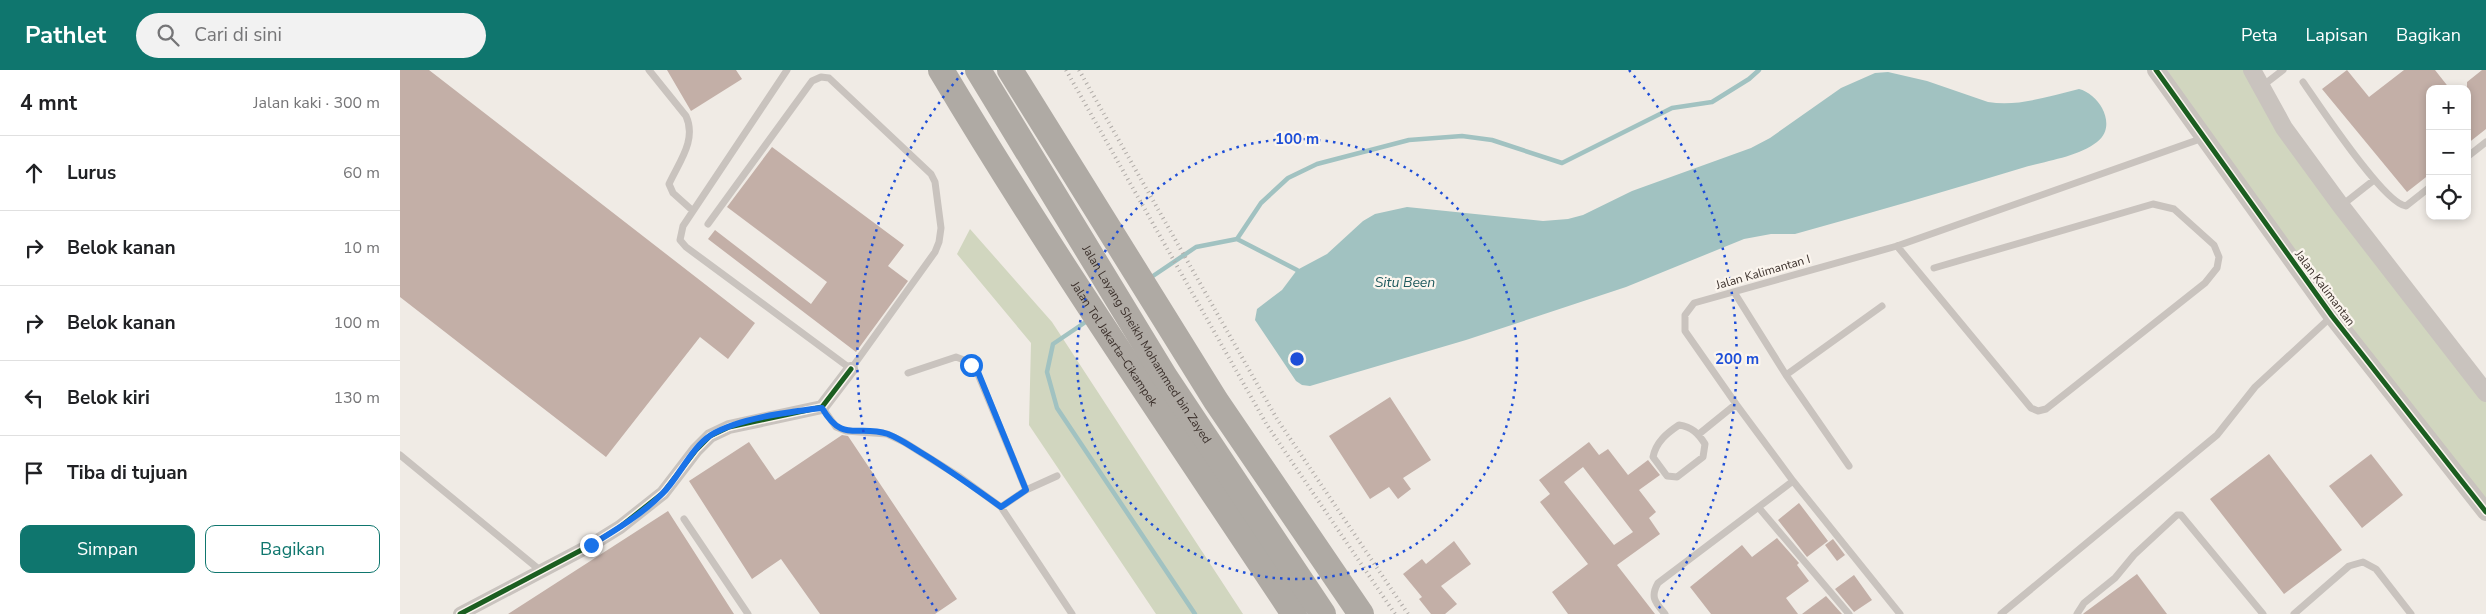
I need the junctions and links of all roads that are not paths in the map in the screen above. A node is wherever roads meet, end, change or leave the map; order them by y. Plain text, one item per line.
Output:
1 (650, 70) edge
2 (787, 70) edge
3 (941, 70) edge
4 (960, 70) edge
5 (978, 70) edge
6 (1010, 70) edge
7 (2252, 70) edge
8 (2283, 70) edge
9 (2158, 72) edge
10 (2303, 82) dead end
11 (2260, 88) junction
12 (2203, 138) junction
13 (2486, 142) edge
14 (2471, 154) edge
15 (2374, 180) junction
16 (2426, 190) edge
17 (2341, 206) junction
18 (693, 211) junction
19 (708, 224) dead end
20 (1897, 246) junction
21 (1934, 268) dead end
22 (1734, 292) junction
23 (1882, 306) dead end
24 (2332, 316) junction
25 (851, 369) junction
26 (908, 373) dead end
27 (1786, 375) junction
28 (2486, 392) edge
29 (1736, 404) junction
30 (822, 408) junction
31 (1699, 434) junction
32 (400, 455) edge
33 (1849, 466) dead end
34 (1057, 476) dead end
35 (1793, 481) junction
36 (1026, 490) junction
37 (1001, 507) junction
38 (1759, 508) junction
39 (2486, 512) edge
40 (684, 519) dead end
41 (541, 571) junction
42 (460, 614) edge
43 (748, 614) edge
44 (1072, 614) edge
45 (1294, 614) edge
46 (1306, 614) edge
47 (1323, 614) edge
48 (1361, 614) edge
49 (1665, 614) edge
50 (1849, 614) edge
51 (1900, 614) edge
52 (2001, 614) edge
53 (2077, 614) edge
54 (2263, 614) edge
55 (2294, 614) edge
56 (2411, 614) edge

1 - 18 lane
2 - 18 lane
3 - 45 highway, Jalan Tol Jakarta–Cikampek
4 - 46 highway, Jalan Layang Sheikh Mohammed bin Zayed
5 - 47 highway, Jalan Layang Sheikh Mohammed bin Zayed
6 - 48 highway
7 - 11 street
8 - 11 lane
9 - 12 street, Jalan Kalimantan
10 - 15 lane
11 - 17 street
12 - 20 lane, Jalan Kalimantan I
12 - 24 street, Jalan Kalimantan
13 - 14 lane
15 - 16 lane
15 - 17 lane
17 - 28 street
18 - 25 lane
19 - 25 lane
20 - 21 lane
20 - 22 lane, Jalan Kalimantan I
22 - 27 lane
22 - 29 lane, Jalan Kalimantan I
23 - 27 lane
24 - 39 street, Jalan Kalimantan
24 - 52 lane
25 - 30 street
26 - 36 lane
27 - 33 lane
29 - 31 lane
29 - 35 lane, Jalan Kalimantan I
30 - 37 lane
30 - 41 street
31 - 31 lane
32 - 41 lane
34 - 36 lane
35 - 38 lane
35 - 51 lane, Jalan Kalimantan I
36 - 37 lane
37 - 44 lane
38 - 49 lane
38 - 50 lane
40 - 43 lane
41 - 42 street
53 - 54 lane
55 - 56 lane

